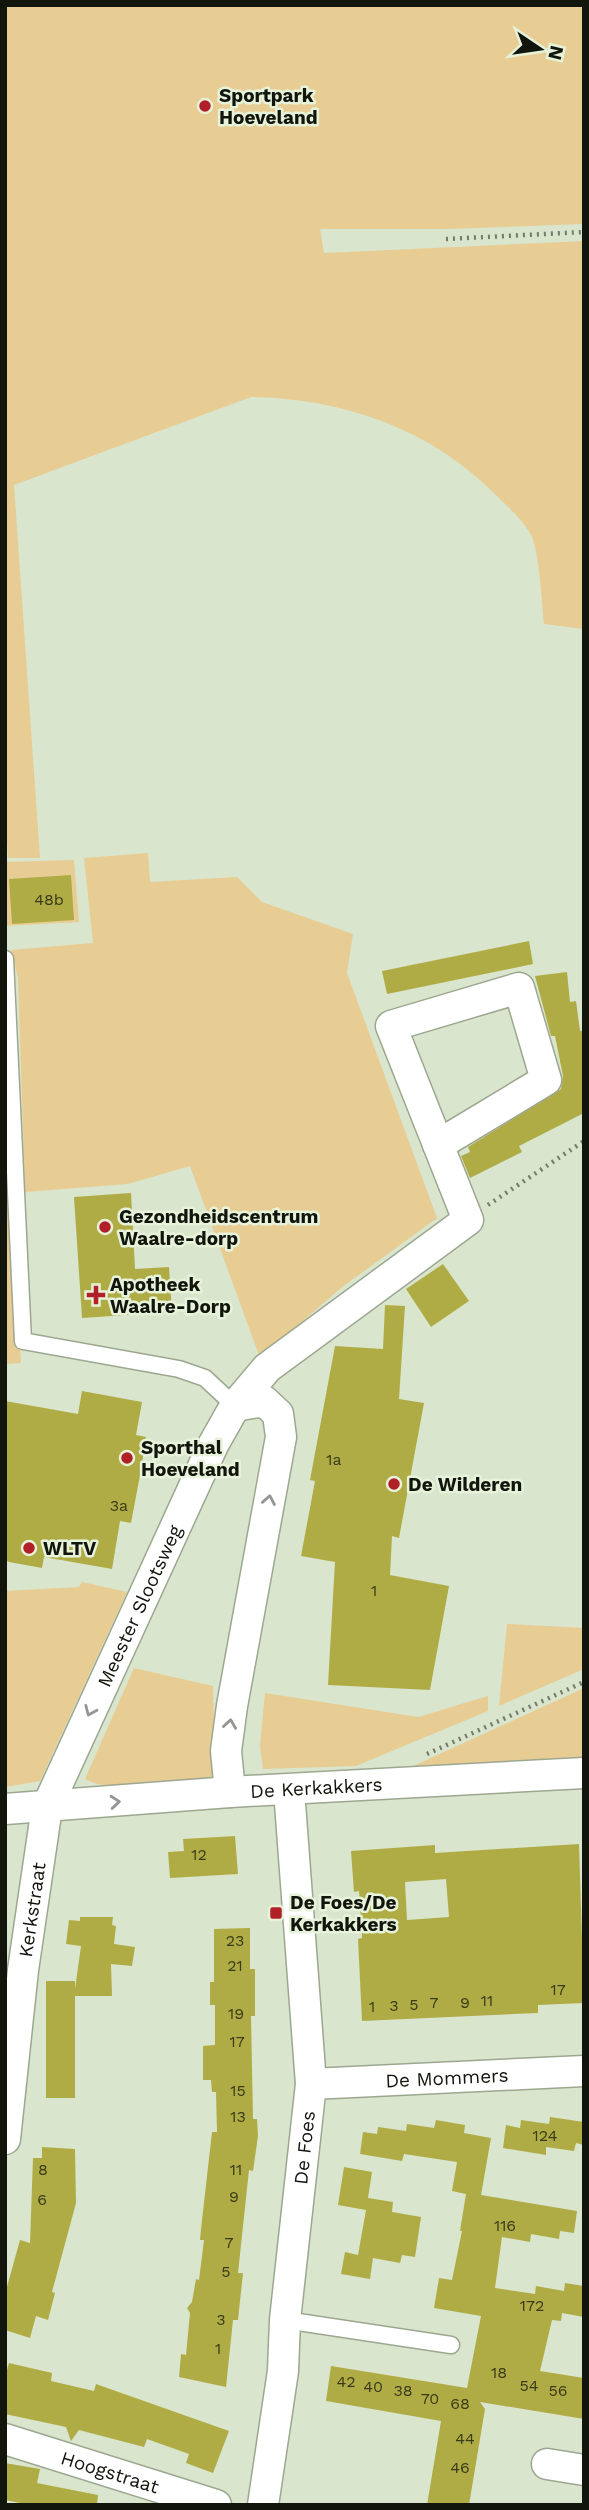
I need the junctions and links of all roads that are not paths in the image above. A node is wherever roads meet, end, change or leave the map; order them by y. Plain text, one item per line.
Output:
1 (5, 959) edge
2 (438, 1145) junction
3 (235, 1406) junction
4 (584, 1773) edge
5 (289, 1790) junction
6 (230, 1792) junction
7 (47, 1807) junction
8 (5, 1809) edge
9 (14, 1987) edge
10 (584, 2071) edge
11 (311, 2084) junction
12 (5, 2139) edge
13 (285, 2319) junction
14 (451, 2345) dead end
15 (5, 2439) edge
16 (547, 2464) dead end
17 (584, 2470) edge
18 (216, 2505) edge
19 (263, 2505) edge

1 - 3 lane
2 - 2 street
2 - 3 street, Meester Slootsweg
6 -> 3 street
3 -> 7 street, Meester Slootsweg
4 - 5 street, De Kerkakkers
5 - 6 street, De Kerkakkers
5 - 11 street, De Foes
7 -> 6 street, De Kerkakkers
7 - 8 street, De Kerkakkers
7 - 9 street, Kerkstraat
9 - 12 street, Kerkstraat
10 - 11 street, De Mommers
11 - 13 street, De Foes
13 - 14 lane
13 - 19 street, De Foes
15 - 18 street, Hoogstraat
16 - 17 street

